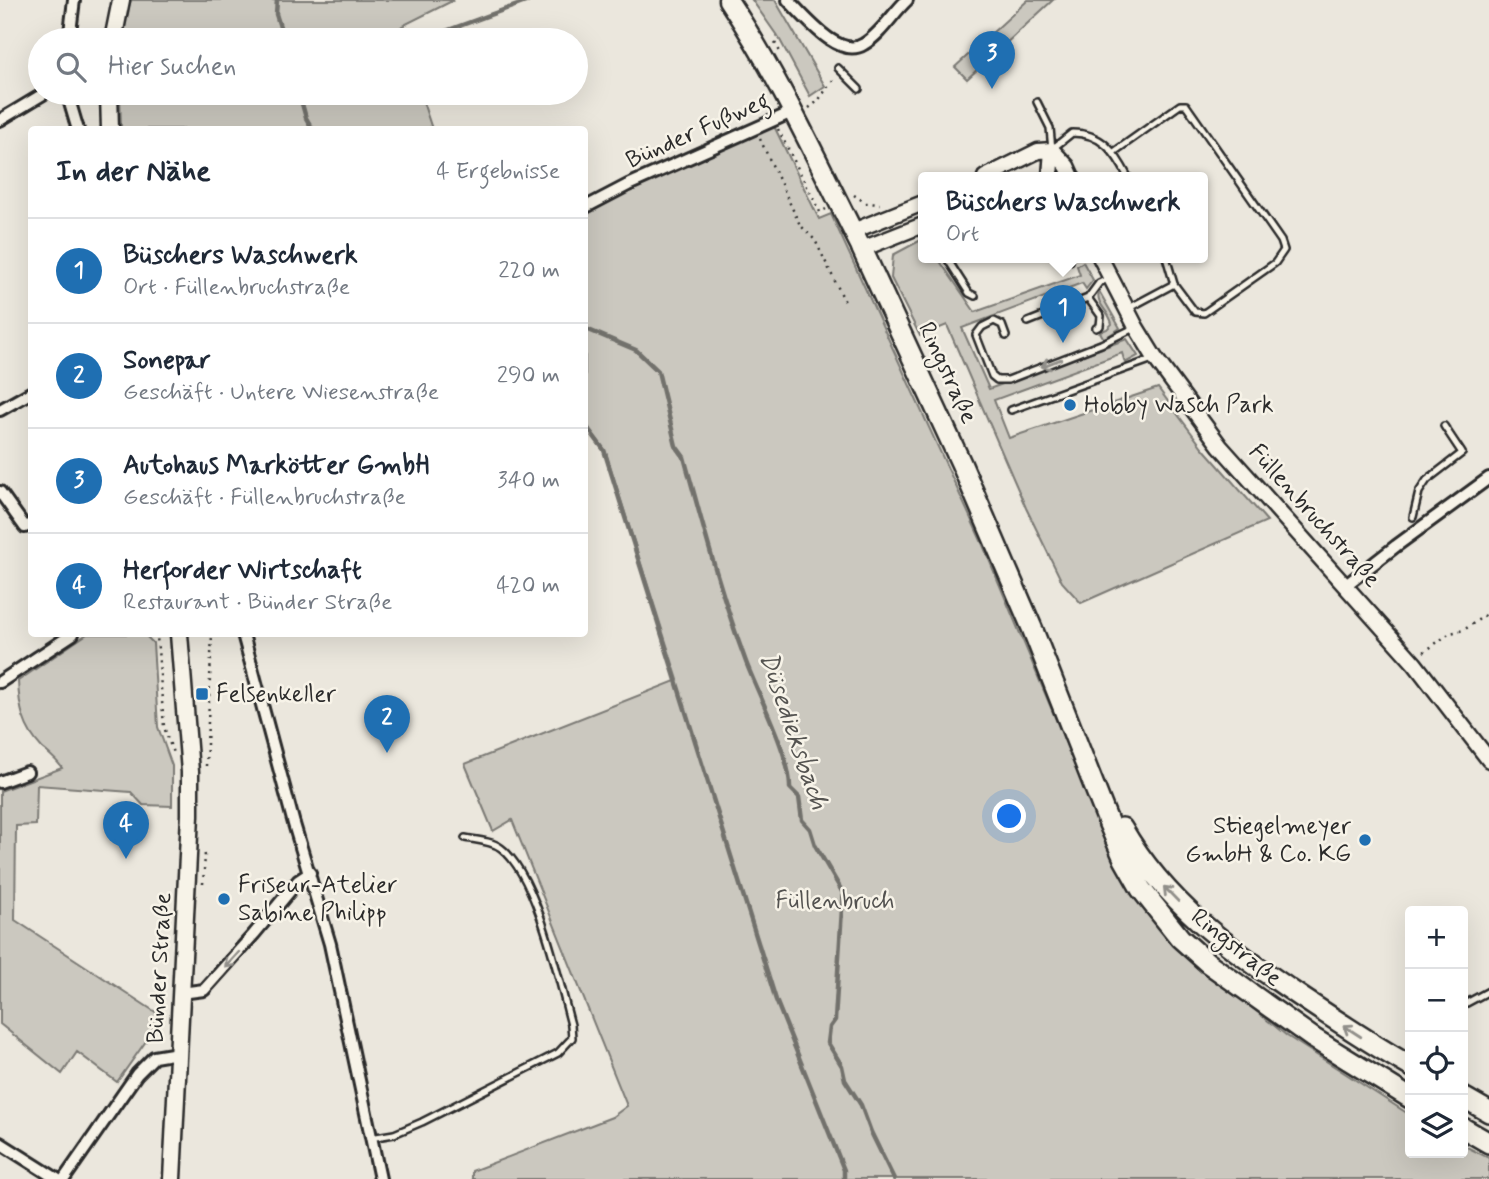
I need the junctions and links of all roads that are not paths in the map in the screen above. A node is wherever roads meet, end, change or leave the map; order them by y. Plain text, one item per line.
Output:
1 (74, 0) edge
2 (121, 0) edge
3 (728, 0) edge
4 (788, 0) edge
5 (907, 0) edge
6 (70, 28) edge
7 (115, 28) edge
8 (838, 68) road end
9 (859, 89) dead end
10 (1037, 102) dead end
11 (28, 103) edge
12 (71, 105) edge
13 (109, 105) edge
14 (801, 110) junction
15 (0, 120) edge
16 (77, 126) edge
17 (110, 126) edge
18 (1052, 150) junction
19 (1114, 152) junction
20 (995, 172) edge
21 (1050, 172) edge
22 (1070, 172) edge
23 (1125, 172) edge
24 (918, 205) edge
25 (588, 206) edge
26 (918, 227) edge
27 (853, 231) junction
28 (862, 248) junction
29 (950, 263) edge
30 (1103, 263) edge
31 (1168, 263) edge
32 (1110, 278) junction
33 (1174, 284) junction
34 (975, 296) dead end
35 (1088, 298) junction
36 (1126, 310) junction
37 (1028, 322) dead end
38 (1136, 327) junction
39 (1096, 328) dead end
40 (1006, 336) dead end
41 (1155, 358) junction
42 (28, 394) edge
43 (0, 410) edge
44 (1011, 410) dead end
45 (1444, 426) dead end
46 (1489, 478) edge
47 (0, 492) edge
48 (1413, 517) dead end
49 (28, 526) edge
50 (1346, 586) junction
51 (68, 637) edge
52 (179, 637) edge
53 (244, 637) edge
54 (0, 682) edge
55 (1489, 760) edge
56 (27, 772) dead end
57 (1093, 779) junction
58 (0, 782) edge
59 (465, 838) dead end
60 (310, 873) junction
61 (1489, 991) edge
62 (181, 993) junction
63 (1468, 1002) edge
64 (178, 1053) junction
65 (1405, 1063) edge
66 (1405, 1095) edge
67 (1468, 1100) edge
68 (1489, 1112) edge
69 (1468, 1131) edge
70 (370, 1138) junction
71 (0, 1143) edge
72 (1489, 1143) edge
73 (57, 1179) edge
74 (64, 1179) edge
75 (172, 1179) edge
76 (380, 1179) edge

1 - 6 street
2 - 7 main road
3 - 14 main road, Ringstraße
4 - 5 street
8 - 9 lane
10 - 18 lane
11 - 15 street
12 - 16 street
13 - 17 main road
14 - 25 street, Bünder Fußweg
14 - 27 main road, Ringstraße
18 - 19 lane
18 - 20 street
18 - 21 street
18 - 22 street
19 - 23 lane
19 - 33 lane
24 - 27 street
26 - 28 street
27 - 28 main road, Ringstraße
28 - 57 highway, Ringstraße
29 - 34 lane
30 - 32 street, Füllenbruchstraße
31 - 33 lane
32 - 35 lane
32 - 36 street, Füllenbruchstraße
33 - 36 lane
35 - 37 lane
35 - 39 lane
36 - 38 street, Füllenbruchstraße
38 -> 40 lane
38 - 41 street, Füllenbruchstraße
41 - 44 lane
41 - 50 street, Füllenbruchstraße
42 - 43 street
45 - 48 lane
46 - 50 street
47 - 49 street
50 - 55 street, Füllenbruchstraße
51 - 54 street
52 - 62 main road, Bünder Straße
53 - 60 street
56 - 58 street
65 -> 57 highway, Ringstraße
57 - 66 highway, Ringstraße
59 - 70 lane
60 -> 62 street
60 - 70 street
61 - 63 lane
62 - 64 main road, Bünder Straße
64 - 74 street
64 - 75 main road, Bünder Straße
67 - 68 highway
69 - 72 highway
70 - 76 street
71 - 73 street

